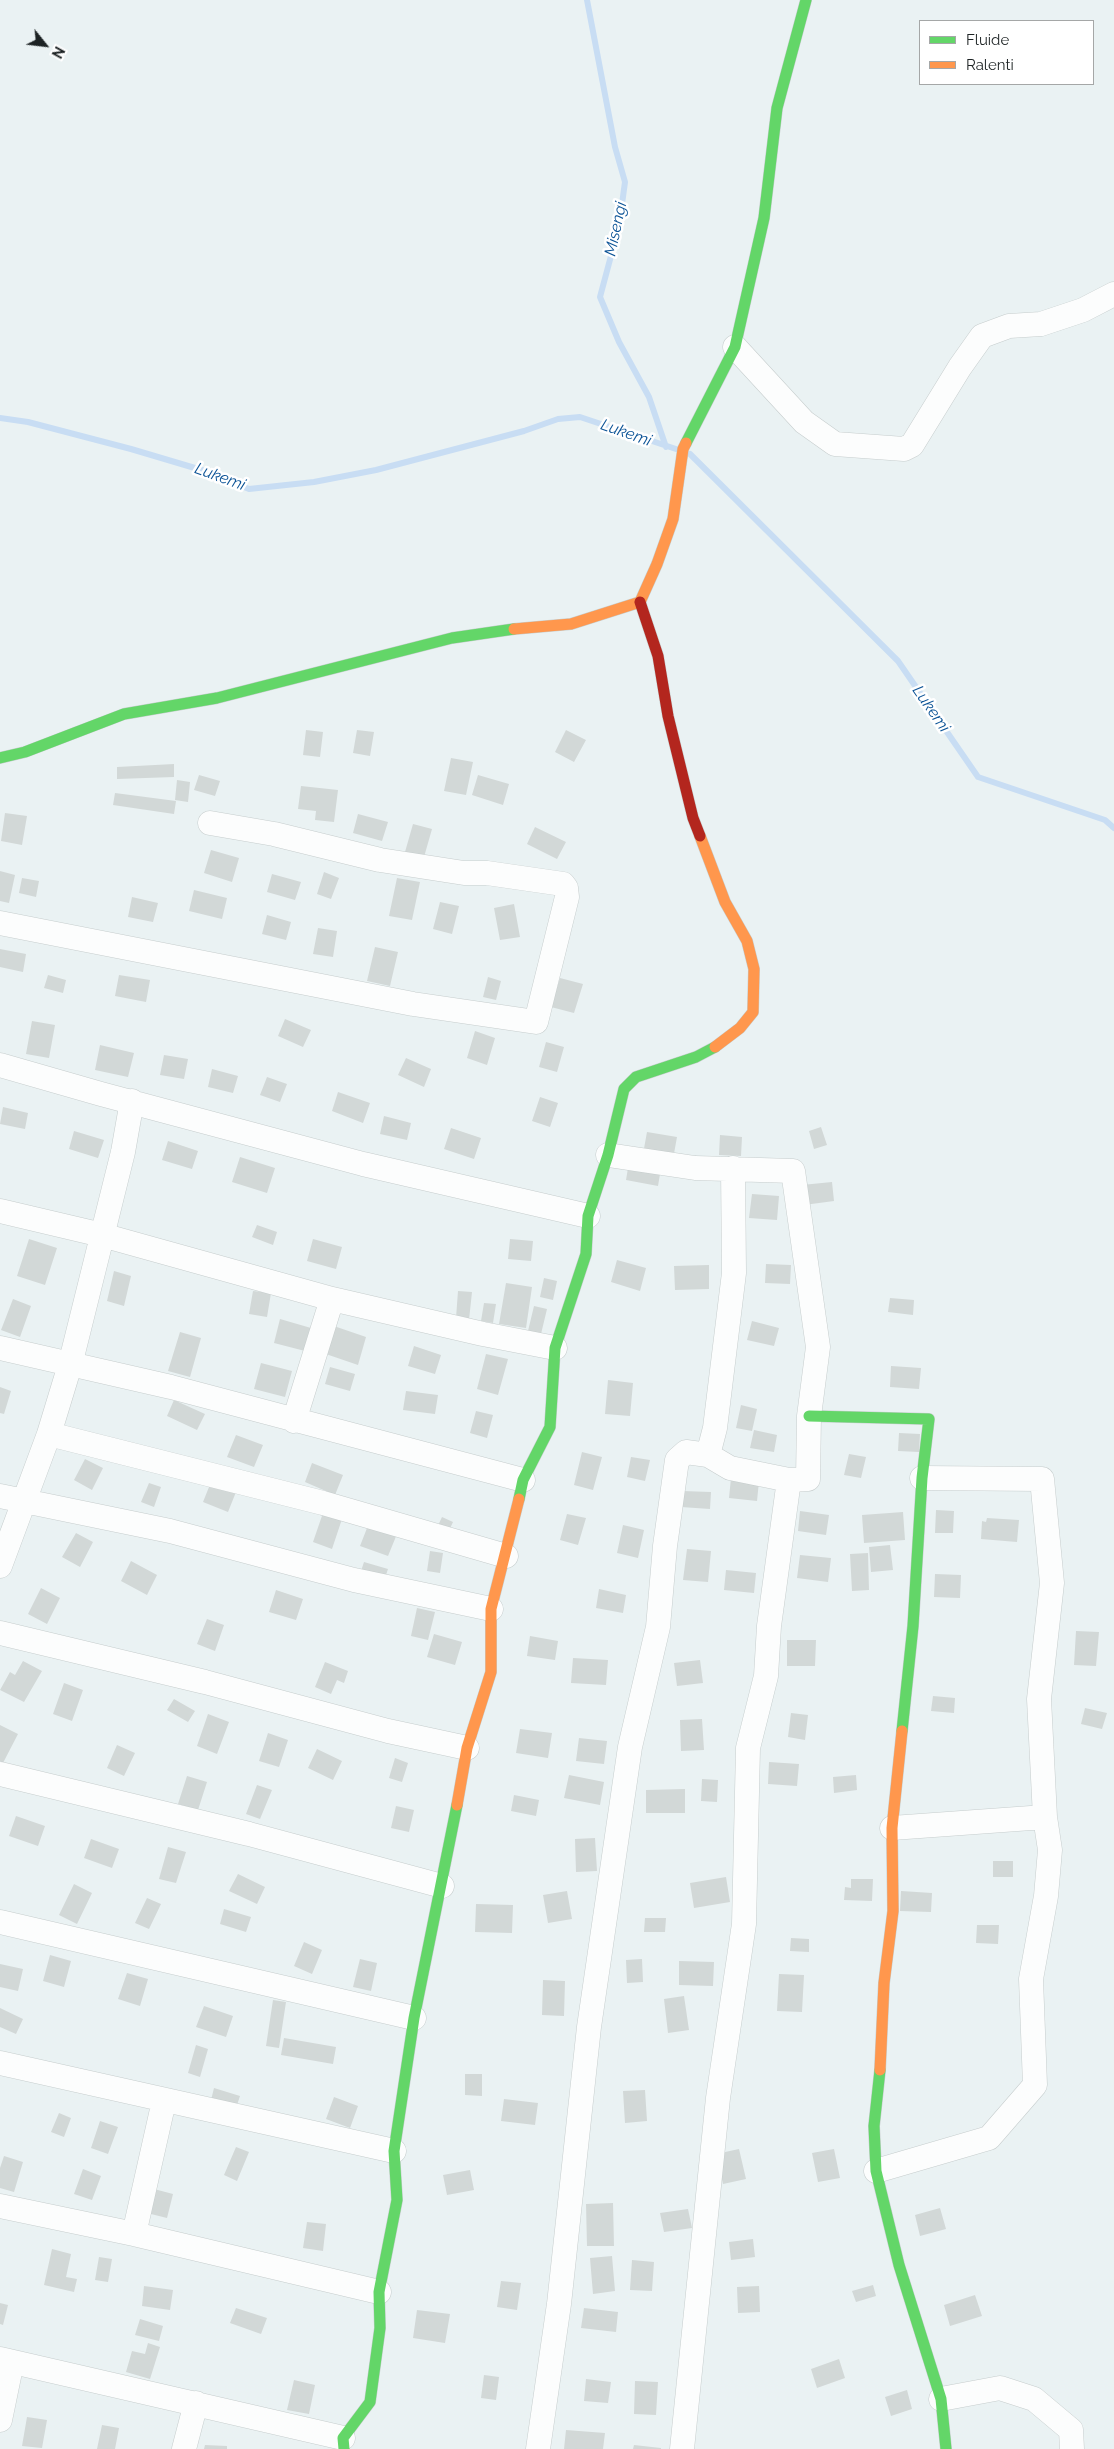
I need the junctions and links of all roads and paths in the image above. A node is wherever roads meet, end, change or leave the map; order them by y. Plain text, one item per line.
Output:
1 (806, 0) edge
2 (1114, 294) edge
3 (735, 346) junction
4 (640, 602) junction
5 (0, 758) edge
6 (210, 823) dead end
7 (0, 923) edge
8 (0, 1065) edge
9 (132, 1101) junction
10 (608, 1155) junction
11 (733, 1168) junction
12 (0, 1211) edge
13 (588, 1216) junction
14 (102, 1235) junction
15 (332, 1299) junction
16 (0, 1348) edge
17 (555, 1348) junction
18 (70, 1365) junction
19 (809, 1416) junction
20 (294, 1421) junction
21 (50, 1434) junction
22 (708, 1455) junction
23 (922, 1478) junction
24 (523, 1480) junction
25 (789, 1480) junction
26 (0, 1496) edge
27 (25, 1502) junction
28 (506, 1556) junction
29 (0, 1566) edge
30 (490, 1609) junction
31 (0, 1633) edge
32 (466, 1748) junction
33 (0, 1774) edge
34 (1046, 1817) junction
35 (892, 1828) junction
36 (442, 1886) junction
37 (0, 1922) edge
38 (414, 2018) junction
39 (0, 2063) edge
40 (164, 2101) junction
41 (394, 2151) junction
42 (876, 2171) junction
43 (0, 2206) edge
44 (134, 2234) junction
45 (379, 2292) junction
46 (6, 2361) edge
47 (941, 2399) junction
48 (196, 2403) junction
49 (0, 2420) edge
50 (344, 2443) edge
51 (184, 2449) edge
52 (538, 2449) edge
53 (682, 2449) edge
54 (946, 2449) edge
55 (1072, 2449) edge

1 - 3 street
2 - 3 street
3 - 4 street
4 - 5 street
4 - 10 street
6 - 7 street
8 - 9 street
9 - 13 street
9 - 14 street
10 - 11 street
10 - 13 street
11 - 19 street
11 - 22 street
12 - 14 street
13 - 17 street
14 - 15 street
14 - 18 street
15 - 17 street
15 - 20 street
16 - 18 street
17 - 24 street
18 - 20 street
18 - 21 street
19 - 23 street
19 - 25 street
20 - 24 street
21 - 27 street
21 - 28 street
22 - 25 street
22 - 52 street
23 - 34 street
23 - 35 street
24 - 28 street
25 - 53 street
26 - 27 street
27 - 29 street
27 - 30 street
28 - 30 street
30 - 32 street
31 - 32 street
32 - 36 street
33 - 36 street
34 - 35 street
34 - 42 street
35 - 42 street
36 - 38 street
37 - 38 street
38 - 41 street
39 - 40 street
40 - 41 street
40 - 44 street
41 - 45 street
42 - 47 street
43 - 44 street
44 - 45 street
45 - 50 street
46 - 48 street
46 - 49 street
47 - 54 street
47 - 55 street
48 - 50 street
48 - 51 street

